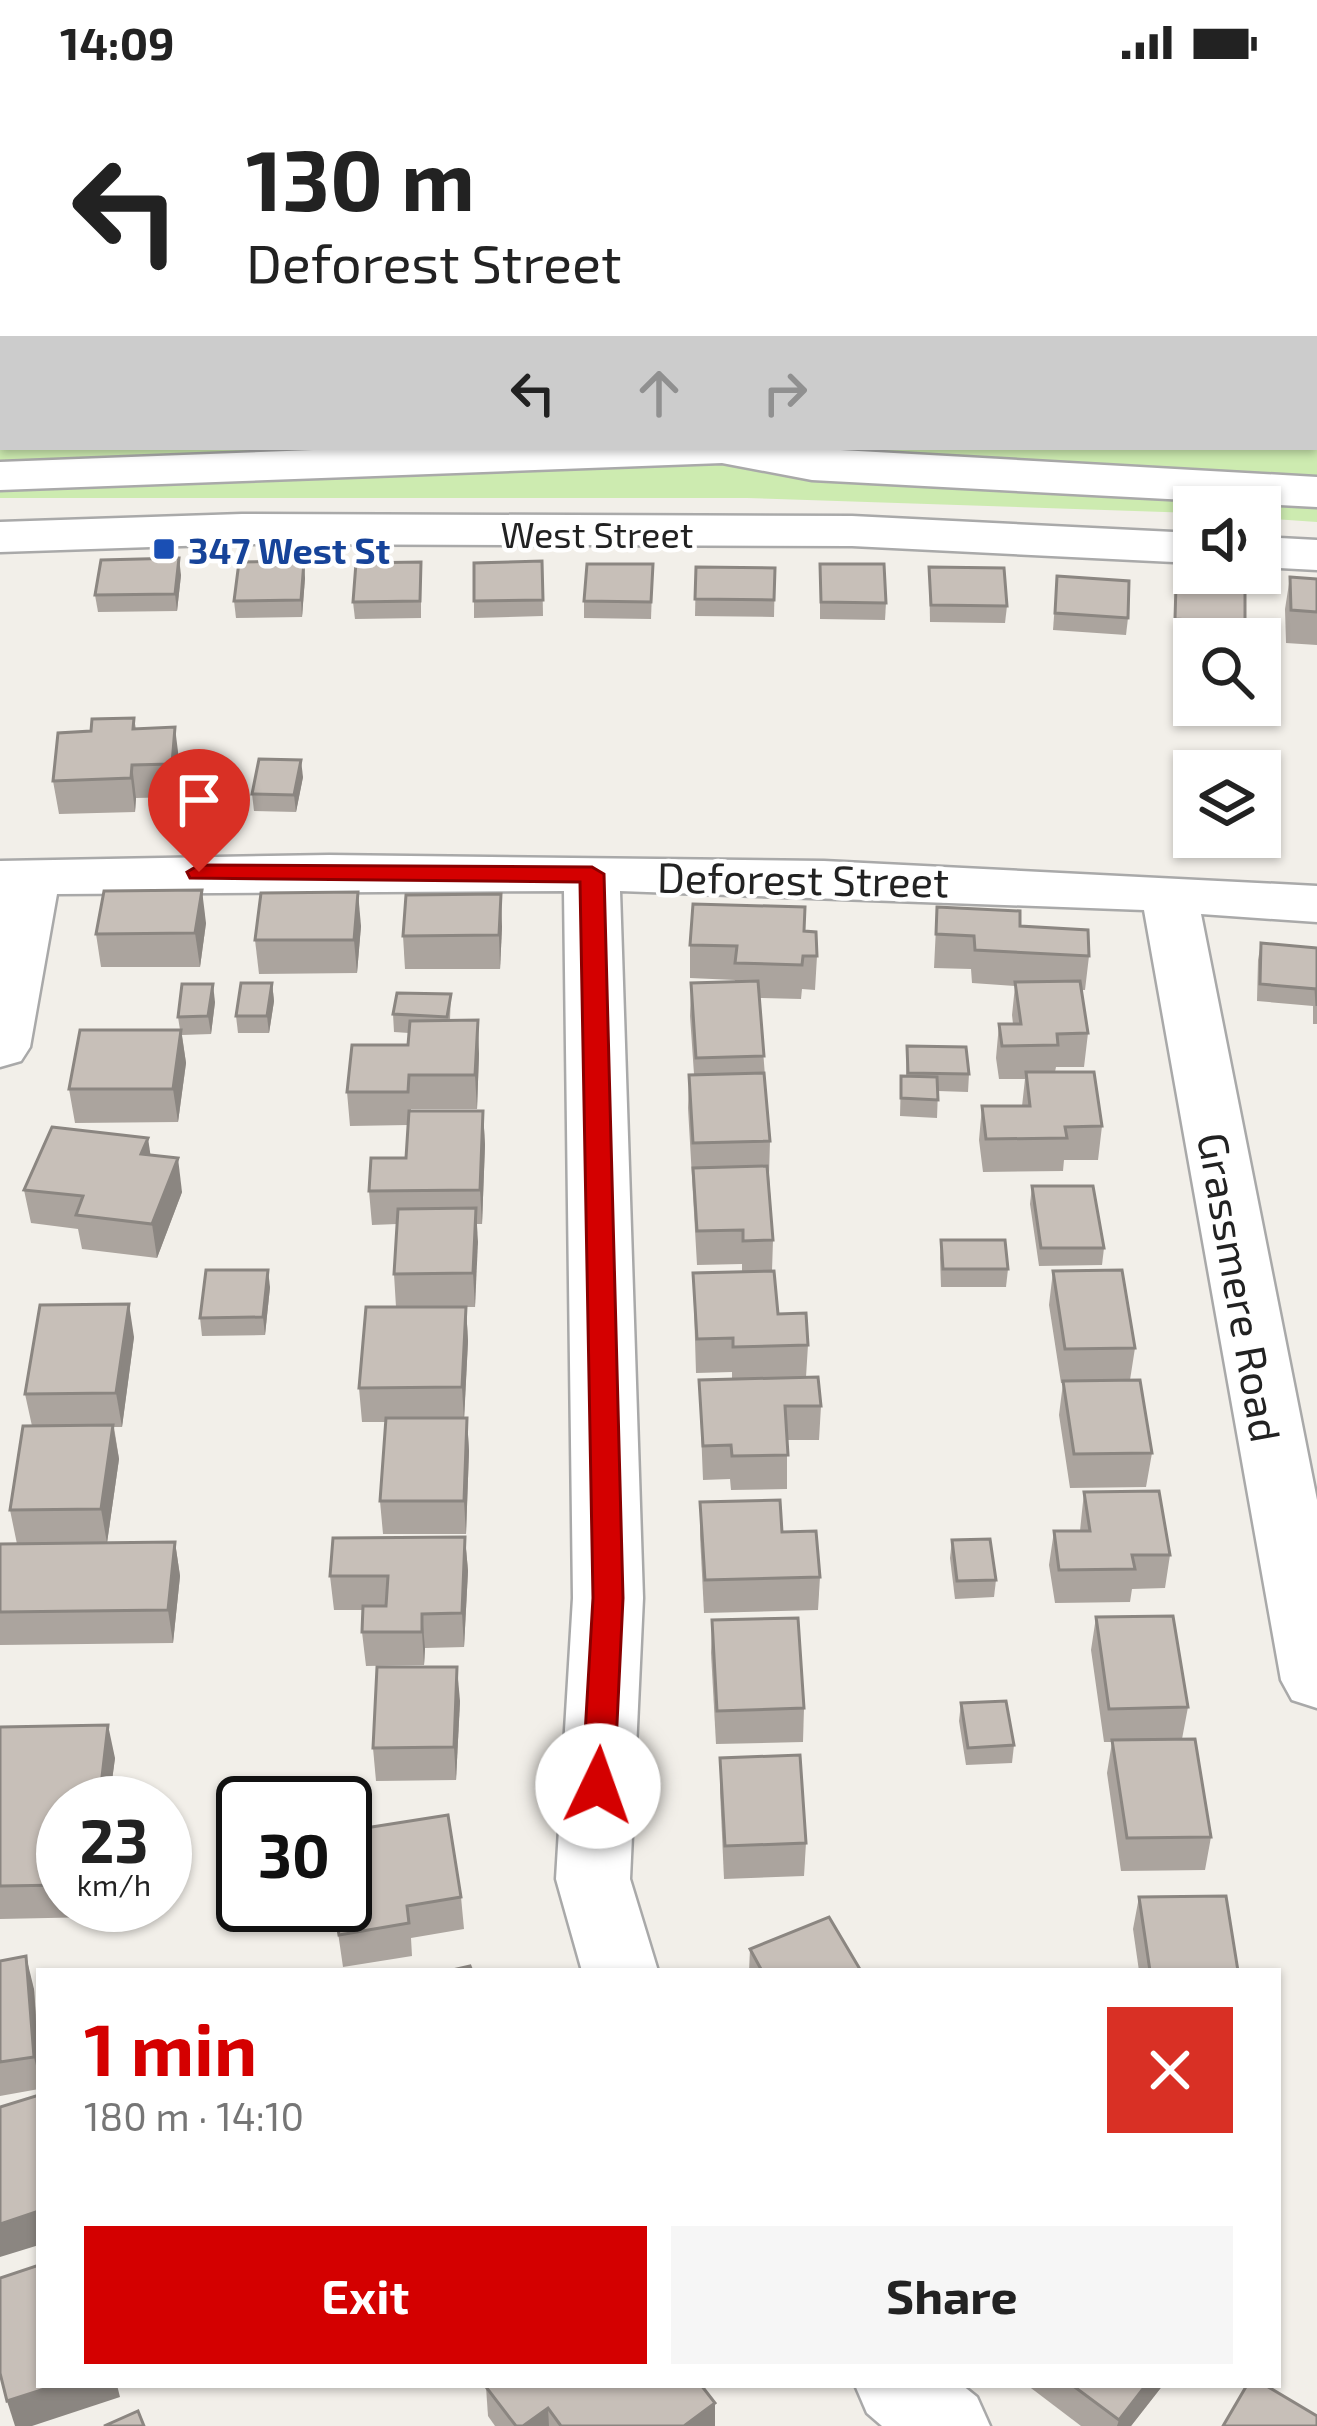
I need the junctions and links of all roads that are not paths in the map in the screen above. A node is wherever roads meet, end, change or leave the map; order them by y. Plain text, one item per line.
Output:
1 (674, 450) edge
2 (736, 450) edge
3 (0, 476) edge
4 (1317, 492) edge
5 (0, 537) edge
6 (1173, 547) edge
7 (1281, 553) edge
8 (1317, 555) edge
9 (592, 874) junction
10 (16, 878) edge
11 (1169, 893) junction
12 (1317, 904) edge
13 (0, 1047) edge
14 (1291, 1426) edge
15 (1317, 1680) edge
16 (619, 1968) edge
17 (901, 2388) edge
18 (946, 2426) edge

1 - 3 street
2 - 4 street
5 - 6 street, West Street
7 - 8 street
9 - 10 street, Deforest Street
9 - 11 street, Deforest Street
9 - 16 street
10 - 13 street
11 - 12 street, Deforest Street
11 - 14 street, Grassmere Road
14 - 15 street, Grassmere Road
17 - 18 street

